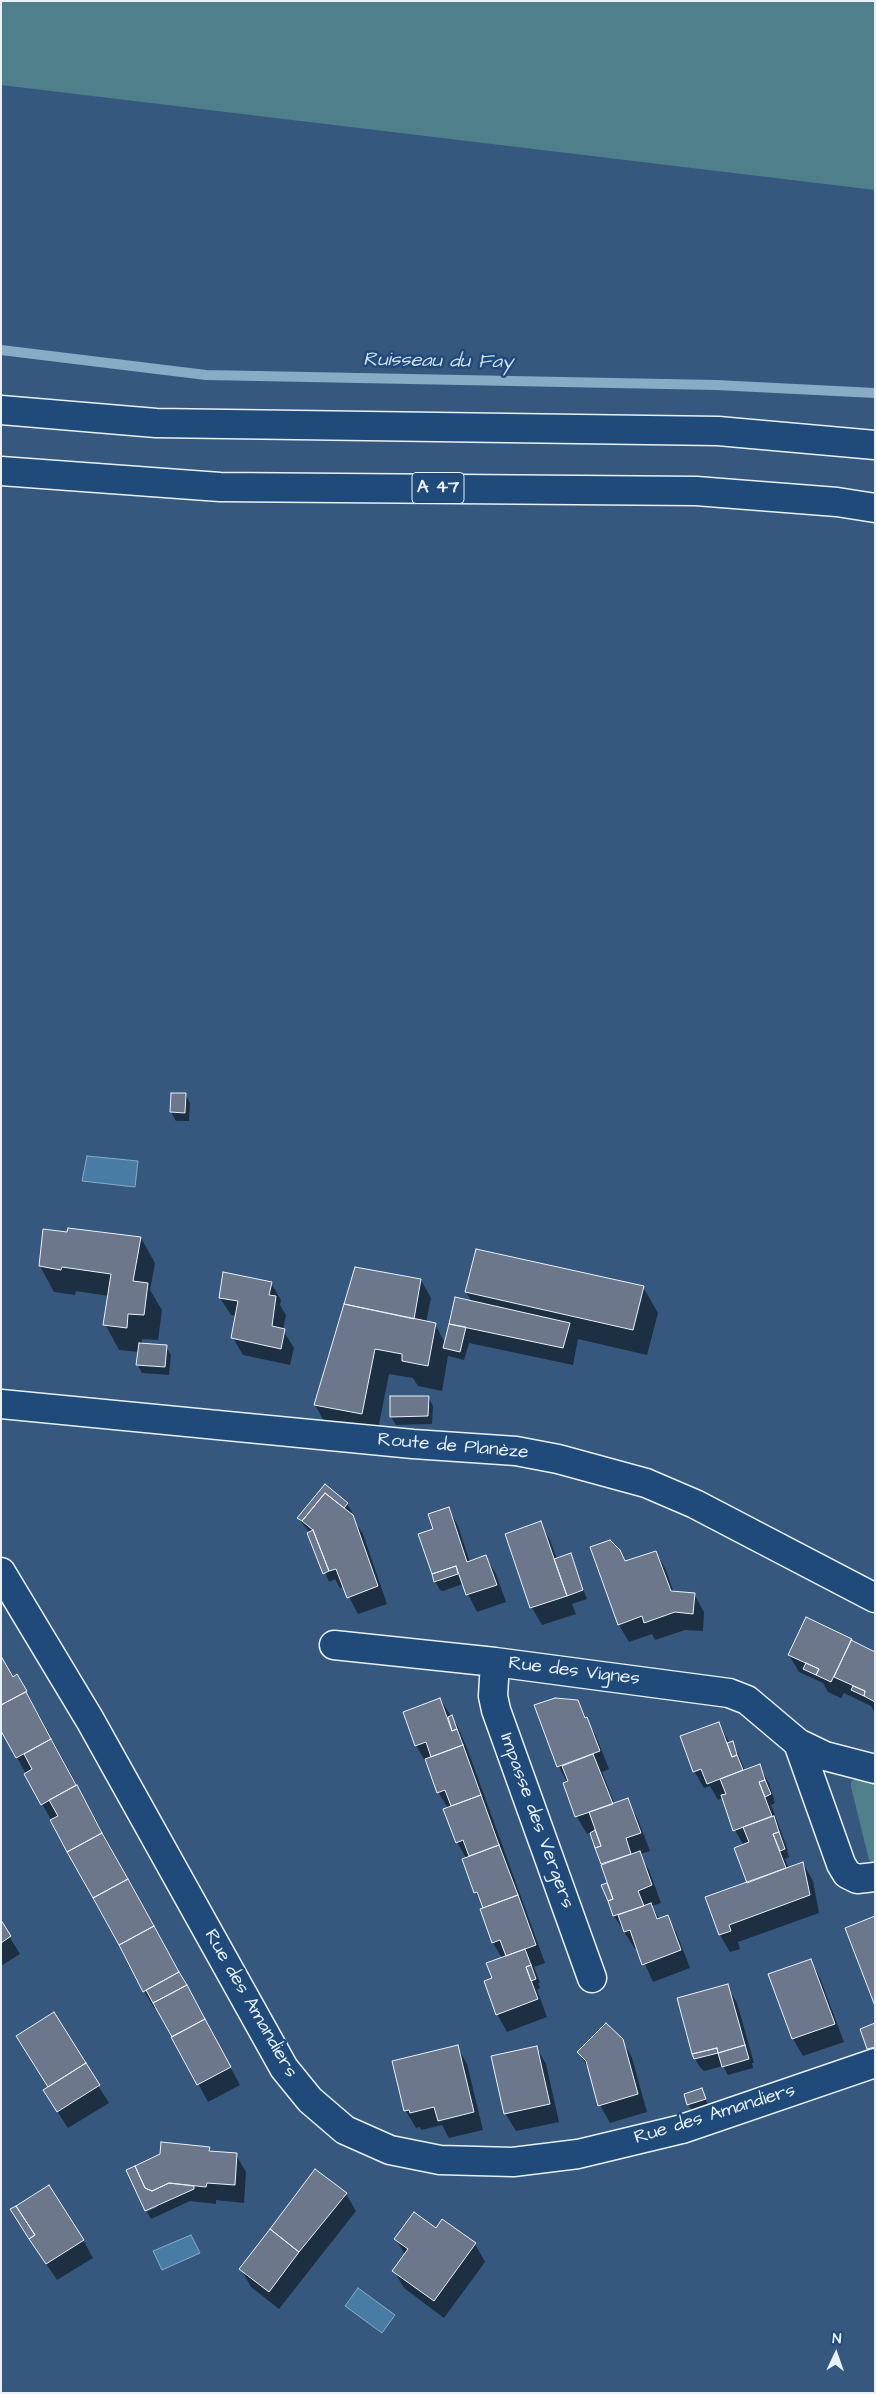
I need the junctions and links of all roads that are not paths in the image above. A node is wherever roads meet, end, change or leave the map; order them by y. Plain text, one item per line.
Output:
1 (1, 410) edge
2 (875, 445) edge
3 (1, 471) edge
4 (875, 508) edge
5 (1, 1404) edge
6 (1, 1572) edge
7 (875, 1598) edge
8 (334, 1645) dead end
9 (495, 1662) junction
10 (798, 1742) junction
11 (875, 1768) edge
12 (875, 1877) edge
13 (592, 1978) dead end
14 (875, 2063) edge

1 - 2 main road
3 - 4 main road, A 47
5 - 7 main road, Route de Planèze
6 - 14 main road, Rue des Amandiers
8 - 9 main road, Rue des Vignes
9 - 10 main road, Rue des Vignes
9 - 13 main road, Impasse des Vergers
10 - 11 main road, Rue des Vignes
10 - 12 main road

